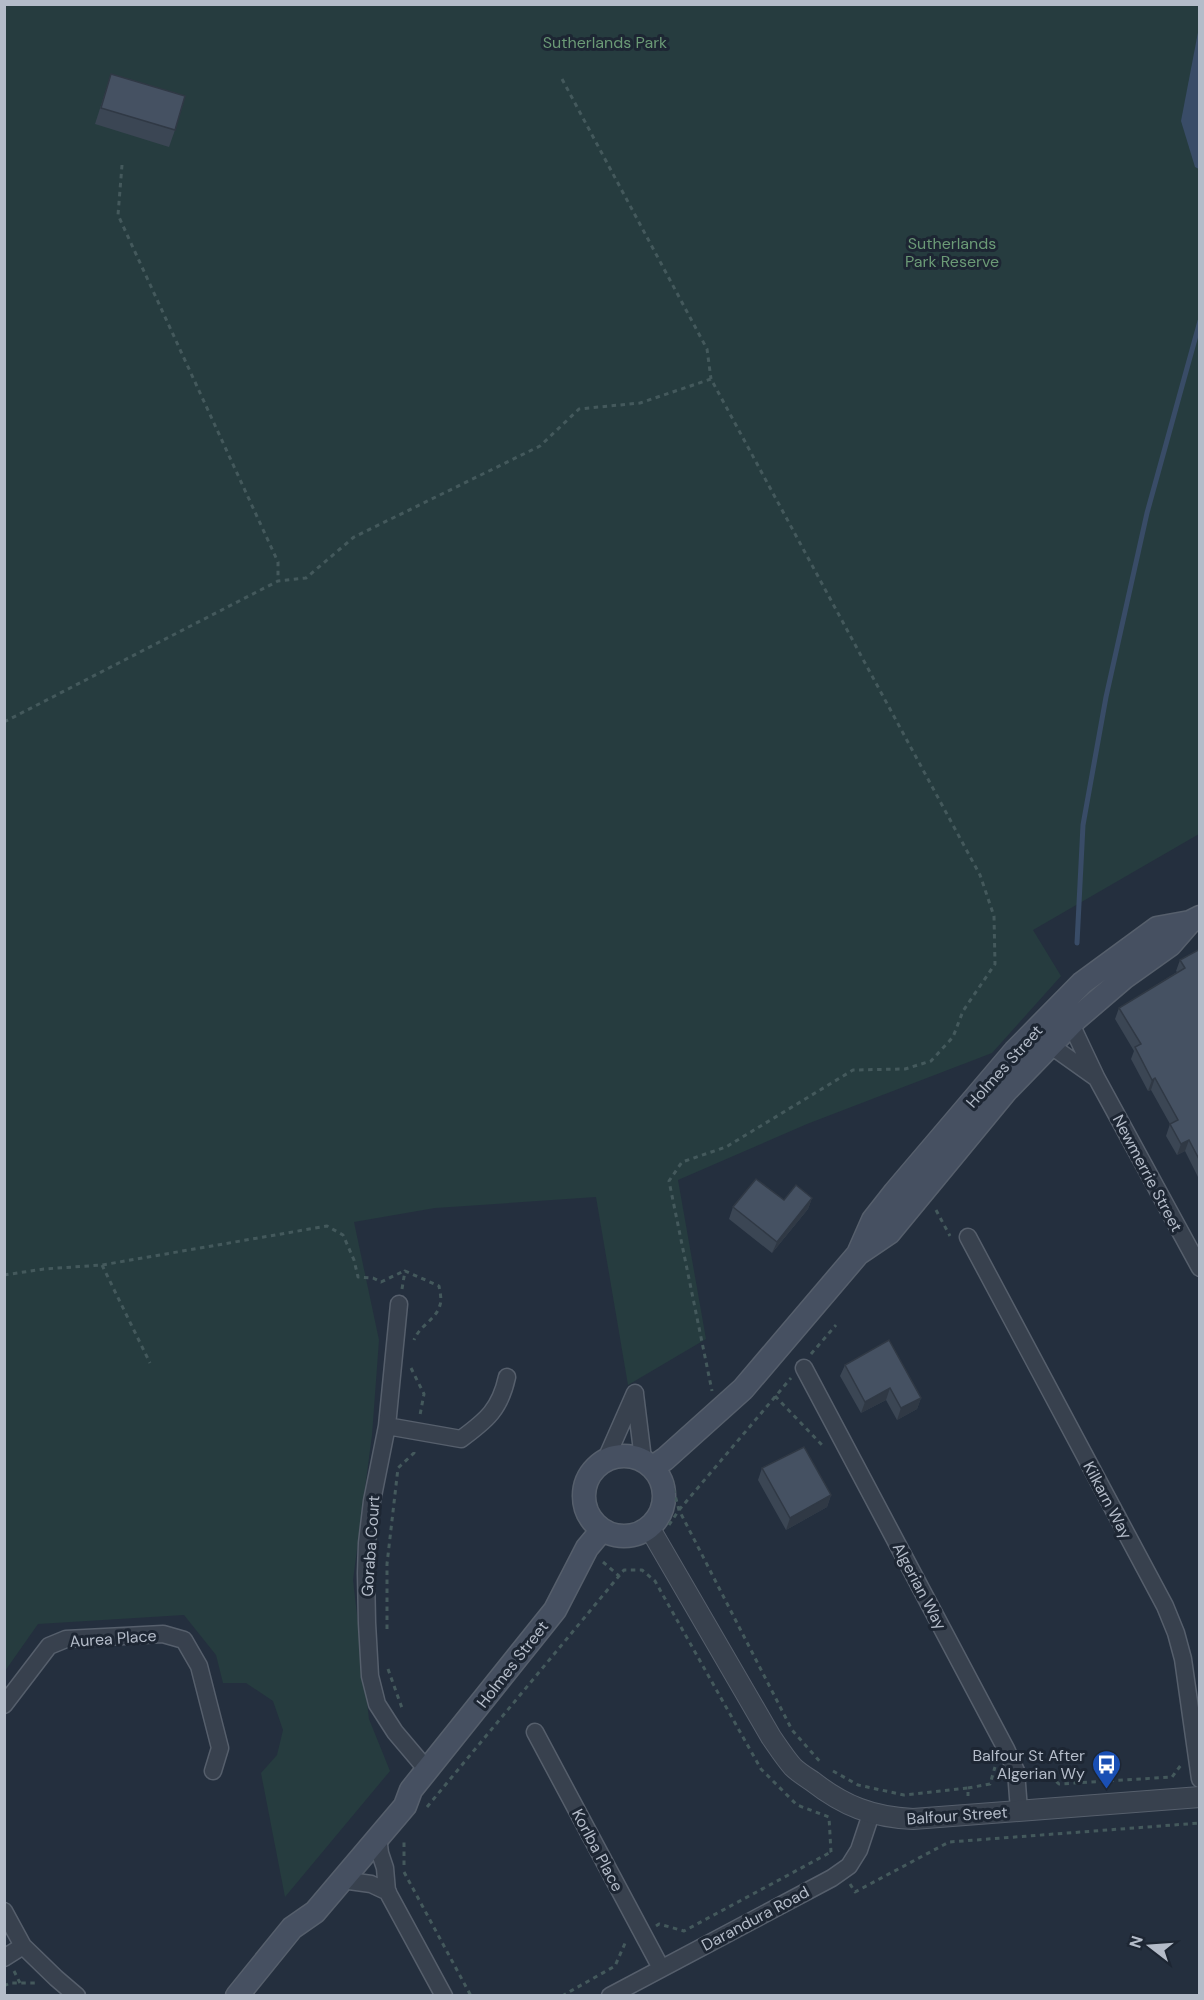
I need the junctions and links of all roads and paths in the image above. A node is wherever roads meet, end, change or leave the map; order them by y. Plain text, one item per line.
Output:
1 (562, 79) dead end
2 (122, 165) dead end
3 (711, 379) junction
4 (278, 581) junction
5 (4, 722) edge
6 (1195, 919) edge
7 (1064, 1016) junction
8 (1042, 1039) junction
9 (1096, 1077) junction
10 (936, 1209) dead end
11 (960, 1239) joint
12 (102, 1265) junction
13 (1200, 1268) edge
14 (405, 1271) junction
15 (4, 1275) edge
16 (399, 1304) joint
17 (413, 1342) dead end
18 (407, 1361) dead end
19 (150, 1363) dead end
20 (804, 1368) dead end
21 (507, 1377) dead end
22 (712, 1391) dead end
23 (387, 1426) junction
24 (417, 1431) junction
25 (829, 1454) dead end
26 (606, 1459) junction
27 (648, 1463) junction
28 (649, 1527) junction
29 (602, 1530) junction
30 (387, 1630) dead end
31 (387, 1664) dead end
32 (4, 1705) edge
33 (405, 1713) dead end
34 (535, 1732) dead end
35 (1183, 1763) dead end
36 (824, 1766) dead end
37 (995, 1766) dead end
38 (832, 1770) dead end
39 (213, 1771) dead end
40 (428, 1771) junction
41 (1016, 1771) junction
42 (993, 1773) junction
43 (1200, 1779) edge
44 (968, 1788) junction
45 (411, 1790) junction
46 (1200, 1797) edge
47 (427, 1808) dead end
48 (1020, 1810) junction
49 (871, 1814) junction
50 (970, 1815) junction
51 (1200, 1823) edge
52 (404, 1835) dead end
53 (378, 1837) junction
54 (972, 1840) junction
55 (831, 1852) junction
56 (842, 1870) junction
57 (342, 1880) junction
58 (388, 1892) junction
59 (4, 1911) edge
60 (292, 1928) junction
61 (642, 1933) junction
62 (23, 1946) junction
63 (4, 1958) edge
64 (661, 1968) junction
65 (42, 1983) dead end
66 (4, 1986) edge
67 (77, 1995) edge
68 (237, 1995) edge
69 (444, 1995) edge
70 (471, 1995) edge
71 (562, 1995) edge
72 (610, 1995) edge

1 - 3 path
2 - 4 path
3 - 4 path
3 - 22 path
4 - 5 path
6 - 7 main road, Holmes Street
7 - 8 main road, Holmes Street
7 - 9 street, Newmerrie Street
8 - 9 street, Newmerrie Street
8 - 27 main road, Holmes Street
9 - 13 street, Newmerrie Street
10 - 11 path
11 - 43 street, Kilkarn Way
12 - 14 path
12 - 15 path
12 - 19 path
14 - 16 path
14 - 17 path
16 - 23 street, Goraba Court
18 - 24 path
20 - 41 street, Algerian Way
21 - 24 street
23 - 24 street
23 - 40 street, Goraba Court
24 - 30 path
25 - 36 path
26 - 27 main road
26 - 27 street
26 - 29 main road
27 - 28 main road
28 - 29 main road
28 - 49 street, Balfour Street
29 - 40 main road, Holmes Street
31 - 33 path
32 - 39 street, Aurea Place
34 - 61 street, Korlba Place
35 - 41 path
37 - 42 path
38 - 44 path
40 - 45 main road, Holmes Street
41 - 42 path
41 - 48 street, Algerian Way
42 - 44 path
44 - 50 path
45 - 53 main road, Holmes Street
45 - 60 main road, Holmes Street
46 - 48 street, Balfour Street
47 - 55 path
48 - 50 street, Balfour Street
49 - 50 street, Balfour Street
49 - 56 street, Darandura Road
50 - 54 path
51 - 54 path
52 - 70 path
53 - 57 main road, Holmes Street
53 - 58 street
54 - 56 path
55 - 56 path
55 - 61 path
56 - 64 street, Darandura Road
57 - 58 street
57 - 60 main road, Holmes Street
58 - 69 street
59 - 62 street
60 - 68 main road, Holmes Street
61 - 64 street, Korlba Place
61 - 71 path
62 - 63 street
62 - 67 street
64 - 72 street, Darandura Road
65 - 66 path

